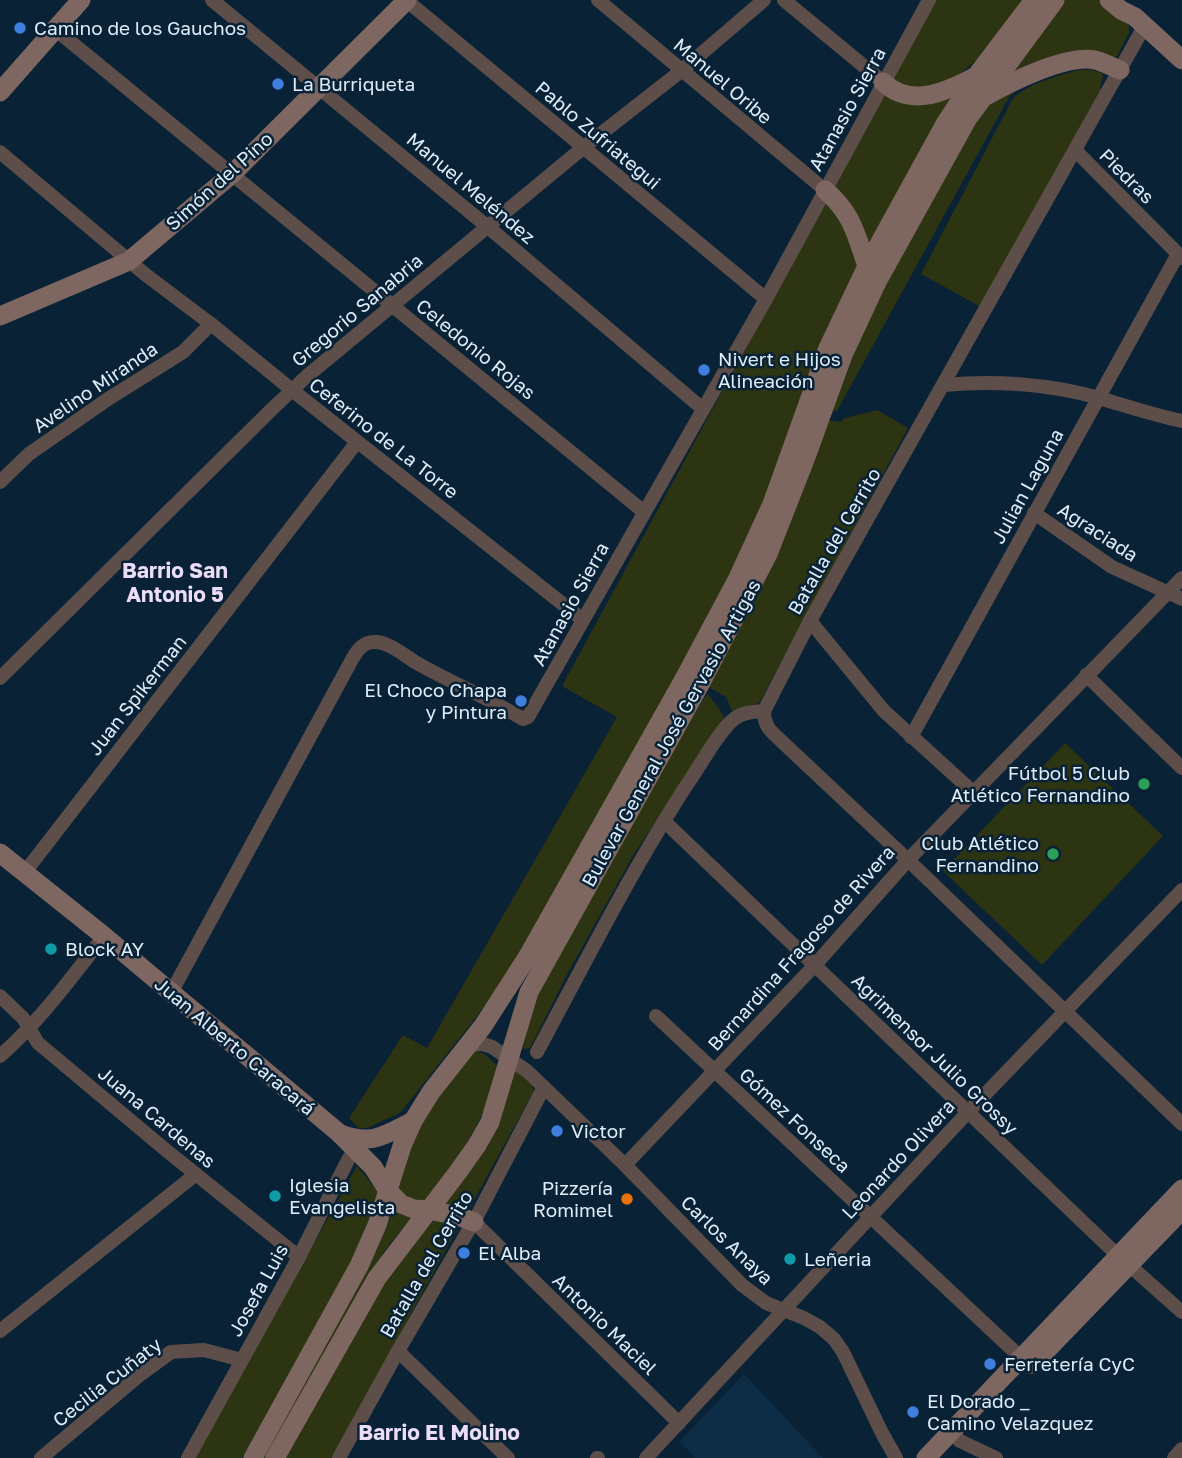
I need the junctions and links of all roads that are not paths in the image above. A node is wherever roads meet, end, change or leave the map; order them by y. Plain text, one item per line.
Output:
1 (81, 0) edge
2 (212, 0) edge
3 (406, 0) edge
4 (598, 0) edge
5 (764, 0) edge
6 (784, 0) edge
7 (929, 0) edge
8 (1034, 0) edge
9 (1055, 0) edge
10 (1109, 0) edge
11 (1122, 0) edge
12 (1140, 21) junction
13 (55, 29) junction
14 (1182, 60) edge
15 (1120, 70) junction
16 (681, 71) junction
17 (977, 75) junction
18 (883, 82) junction
19 (319, 88) junction
20 (0, 92) edge
21 (982, 98) junction
22 (584, 147) junction
23 (1075, 150) junction
24 (0, 152) edge
25 (232, 174) junction
26 (825, 190) junction
27 (488, 227) junction
28 (1180, 256) edge
29 (129, 261) junction
30 (867, 266) junction
31 (766, 299) junction
32 (392, 305) junction
33 (0, 316) edge
34 (211, 324) junction
35 (944, 385) junction
36 (292, 390) junction
37 (1098, 398) junction
38 (703, 409) junction
39 (1182, 421) edge
40 (357, 442) junction
41 (0, 482) edge
42 (644, 512) junction
43 (1034, 513) junction
44 (1182, 578) edge
45 (1166, 593) junction
46 (1182, 599) edge
47 (583, 620) junction
48 (810, 621) junction
49 (1086, 675) junction
50 (0, 678) edge
51 (764, 711) junction
52 (911, 737) junction
53 (1182, 768) edge
54 (973, 792) junction
55 (664, 821) junction
56 (0, 853) edge
57 (908, 860) junction
58 (25, 872) junction
59 (1182, 890) edge
60 (104, 936) junction
61 (814, 966) junction
62 (171, 993) junction
63 (0, 996) edge
64 (1066, 1010) junction
65 (656, 1016) dead end
66 (29, 1029) junction
67 (469, 1045) junction
68 (537, 1052) dead end
69 (0, 1056) edge
70 (509, 1058) junction
71 (715, 1070) junction
72 (544, 1087) junction
73 (968, 1112) junction
74 (413, 1121) junction
75 (1182, 1124) edge
76 (358, 1144) junction
77 (625, 1165) junction
78 (196, 1174) junction
79 (1182, 1189) edge
80 (388, 1191) junction
81 (429, 1210) junction
82 (1182, 1210) edge
83 (870, 1217) junction
84 (474, 1222) junction
85 (299, 1257) junction
86 (1124, 1261) junction
87 (782, 1310) junction
88 (1182, 1312) edge
89 (0, 1331) edge
90 (398, 1351) junction
91 (242, 1360) junction
92 (1026, 1362) junction
93 (679, 1423) junction
94 (956, 1436) junction
95 (1182, 1449) edge
96 (41, 1458) edge
97 (188, 1458) edge
98 (253, 1458) edge
99 (275, 1458) edge
100 (339, 1458) edge
101 (508, 1458) edge
102 (646, 1458) edge
103 (896, 1458) edge
104 (926, 1458) edge
105 (944, 1458) edge
106 (996, 1458) edge
107 (1174, 1458) edge

1 - 13 main road
2 - 19 street, Manuel Meléndez
3 - 19 main road, Simón del Pino
3 - 22 street, Pablo Zufriategui
4 - 16 street, Manuel Oribe
5 - 16 street, Gregorio Sanabria
6 - 18 street
7 - 18 street, Atanasio Sierra
8 - 17 main road, Bulevar General José Gervasio Artigas
9 - 21 main road, Bulevar General José Gervasio Artigas
10 - 12 main road
11 - 12 main road
12 - 14 main road
12 - 15 street, Batalla del Cerrito
13 - 20 main road
13 - 25 street, Celedonio Rojas
15 - 21 main road
15 - 23 street, Batalla del Cerrito
16 - 22 street, Gregorio Sanabria
16 - 26 street, Manuel Oribe
17 - 18 main road
17 - 30 main road, Bulevar General José Gervasio Artigas
18 - 26 street, Atanasio Sierra
19 - 25 main road, Simón del Pino
19 - 27 street, Manuel Meléndez
21 - 70 main road, Bulevar General José Gervasio Artigas
22 - 27 street, Gregorio Sanabria
22 - 31 street, Pablo Zufriategui
23 - 28 street, Piedras
23 - 35 street, Batalla del Cerrito
24 - 29 street, Ceferino de La Torre
25 - 29 main road, Simón del Pino
25 - 32 street, Celedonio Rojas
26 - 30 main road
26 - 31 street, Atanasio Sierra
27 - 32 street, Gregorio Sanabria
27 - 38 street, Manuel Meléndez
28 - 37 street, Julian Laguna
29 - 33 main road, Simón del Pino
29 - 34 street, Ceferino de La Torre
30 - 67 main road, Bulevar General José Gervasio Artigas
31 - 38 street, Atanasio Sierra
32 - 36 street, Gregorio Sanabria
32 - 42 street, Celedonio Rojas
34 - 36 street, Ceferino de La Torre
34 - 41 street, Avelino Miranda
35 - 37 street
35 - 48 street, Batalla del Cerrito
36 - 40 street, Ceferino de La Torre
36 - 50 street, Gregorio Sanabria
37 - 39 street
37 - 43 street, Julian Laguna
38 - 42 street, Atanasio Sierra
40 - 47 street, Ceferino de La Torre
40 - 58 street, Juan Spikerman
42 - 47 street, Atanasio Sierra
43 - 45 street, Agraciada
43 - 52 street, Julian Laguna
44 - 45 street, Bernardina Fragoso de Rivera
45 - 46 street, Agraciada
45 - 49 street, Bernardina Fragoso de Rivera
47 - 62 street, Atanasio Sierra
48 - 51 street, Batalla del Cerrito
48 - 52 street
49 - 53 street
49 - 54 street, Bernardina Fragoso de Rivera
51 - 55 street
51 - 57 street
52 - 54 street
54 - 57 street, Bernardina Fragoso de Rivera
55 - 61 street, Agrimensor Julio Grossy
55 - 68 street
56 - 58 main road, Juan Alberto Caracará
57 - 61 street, Bernardina Fragoso de Rivera
57 - 64 street
58 - 60 main road, Juan Alberto Caracará
59 - 64 street, Leonardo Olivera
60 - 62 main road, Juan Alberto Caracará
60 - 66 street
61 - 71 street, Bernardina Fragoso de Rivera
61 - 73 street, Agrimensor Julio Grossy
62 - 76 main road, Juan Alberto Caracará
63 - 66 street, Juana Cardenas
64 - 73 street, Leonardo Olivera
64 - 75 street
65 - 71 street, Gómez Fonseca
66 - 69 street
66 - 78 street, Juana Cardenas
67 - 70 street, Carlos Anaya
67 - 74 main road, Bulevar General José Gervasio Artigas
70 - 72 street, Carlos Anaya
70 - 81 main road, Bulevar General José Gervasio Artigas
71 - 77 street, Bernardina Fragoso de Rivera
71 - 83 street, Gómez Fonseca
72 - 77 street, Carlos Anaya
72 - 84 street, Batalla del Cerrito
73 - 83 street, Leonardo Olivera
73 - 86 street, Agrimensor Julio Grossy
74 - 76 main road
74 - 80 main road, Bulevar General José Gervasio Artigas
76 - 80 main road
76 - 85 street, Josefa Luis
77 - 87 street, Carlos Anaya
78 - 85 street, Juana Cardenas
78 - 89 street
79 - 86 main road
80 - 81 main road
80 - 98 main road, Bulevar General José Gervasio Artigas
81 - 84 main road
81 - 99 main road, Bulevar General José Gervasio Artigas
82 - 86 main road
83 - 87 street, Leonardo Olivera
83 - 92 street, Gómez Fonseca
84 - 90 street, Batalla del Cerrito
84 - 93 street, Antonio Maciel
85 - 91 street, Josefa Luis
86 - 88 street, Agrimensor Julio Grossy
86 - 92 main road
87 - 93 street, Leonardo Olivera
87 - 103 street, Carlos Anaya
90 - 100 street, Batalla del Cerrito
90 - 101 street
91 - 96 street, Cecilia Cuñaty
91 - 97 street, Josefa Luis
92 - 94 main road
93 - 102 street, Leonardo Olivera
94 - 104 main road
94 - 105 main road
94 - 106 street
95 - 107 street

